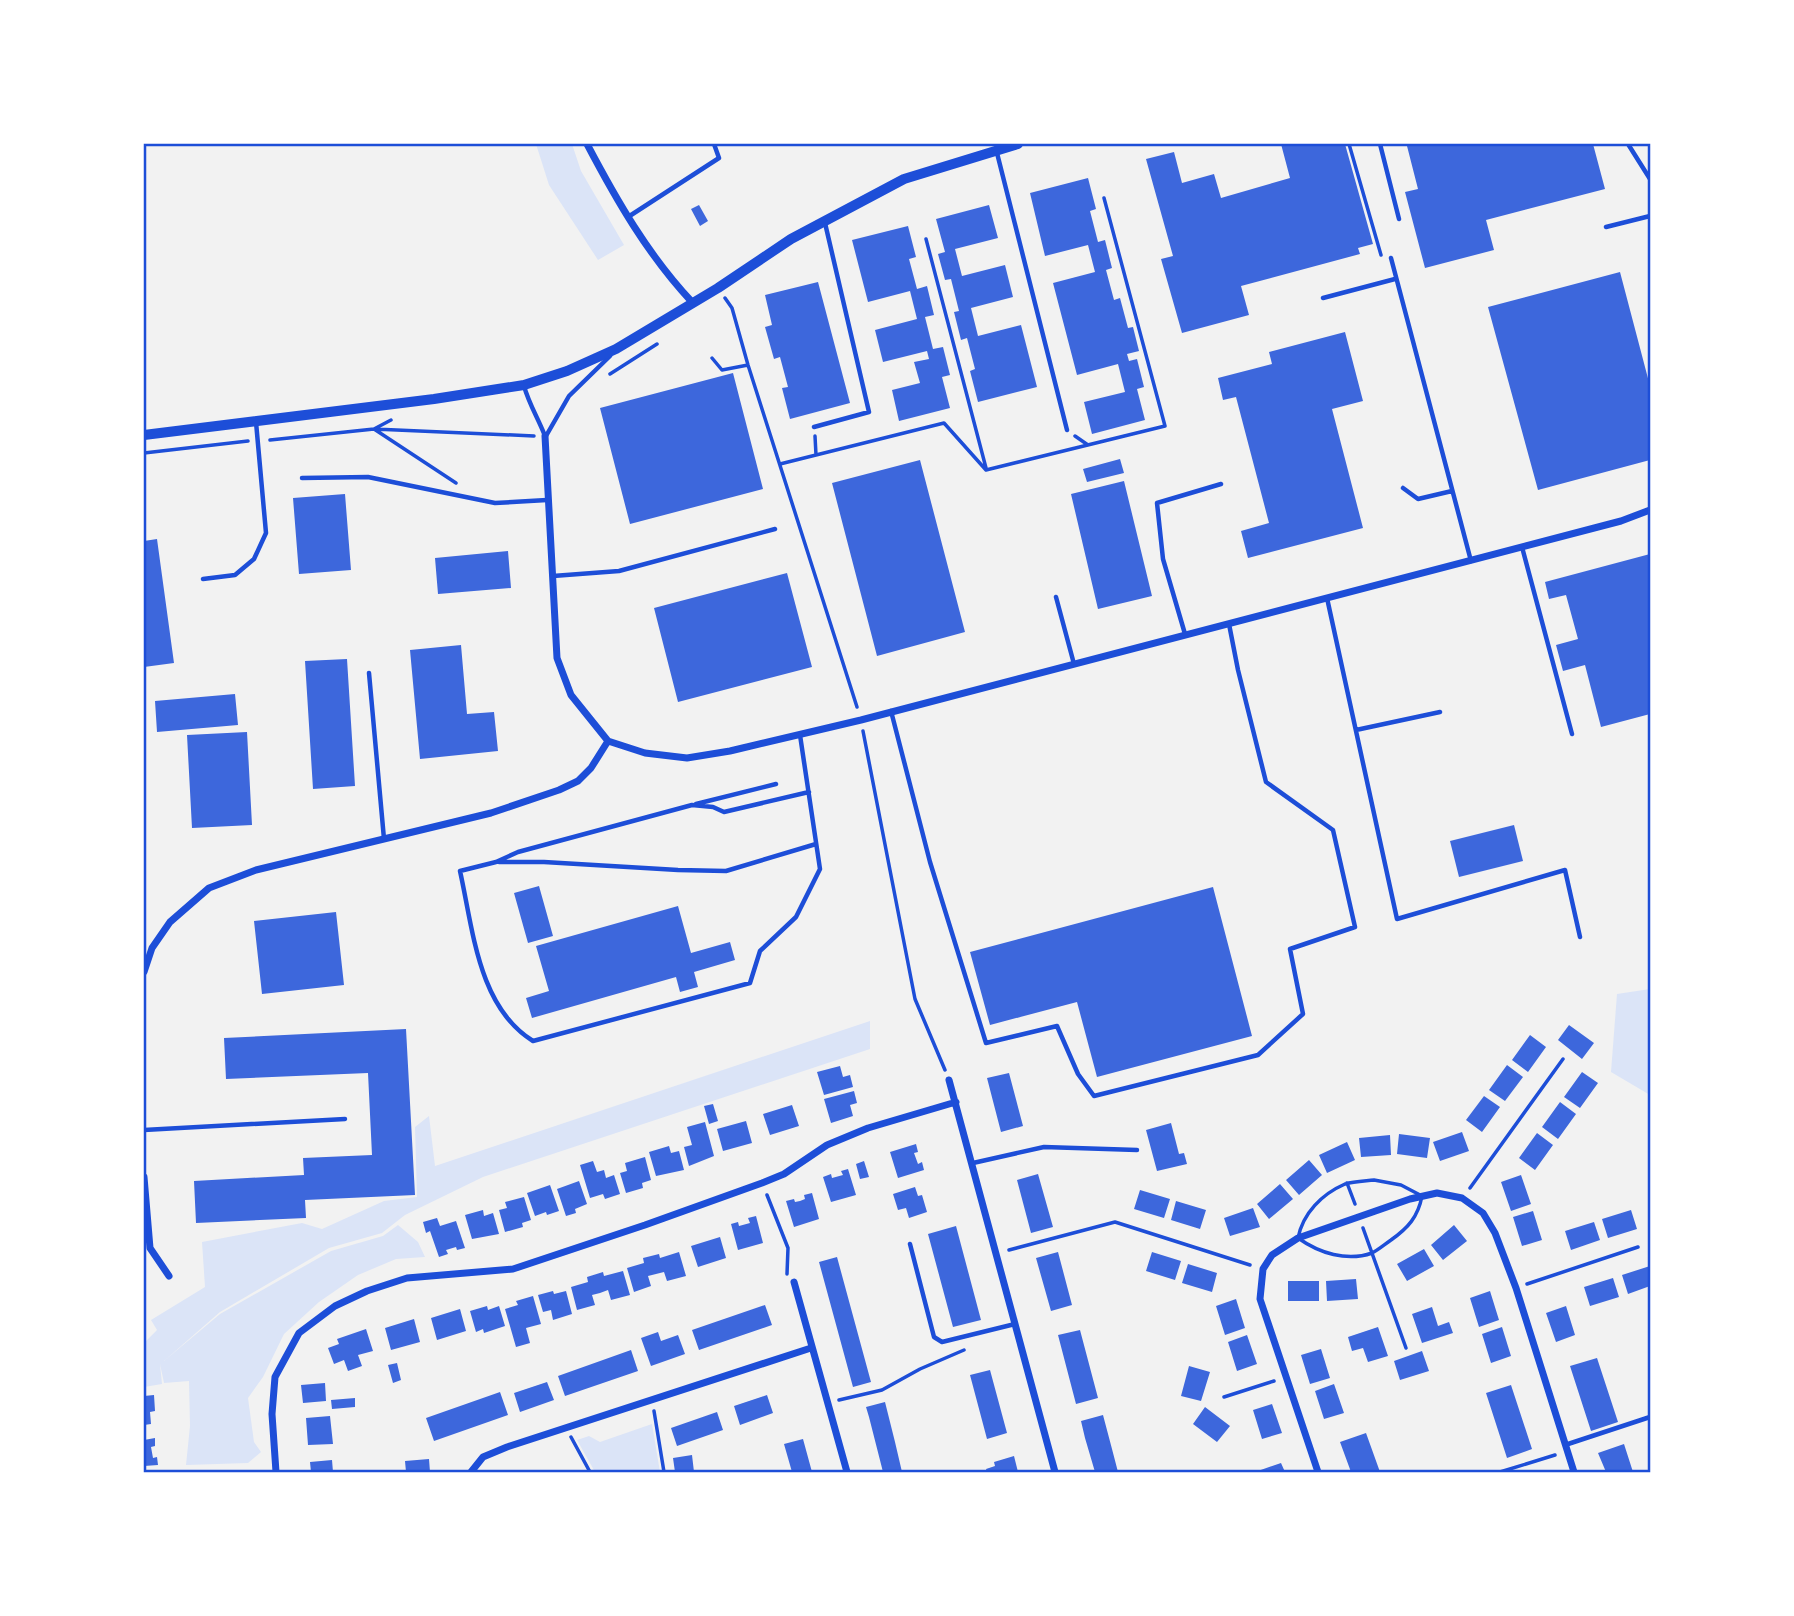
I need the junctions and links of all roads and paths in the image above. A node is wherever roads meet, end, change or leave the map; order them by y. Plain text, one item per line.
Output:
1 (587, 144) edge
2 (714, 144) edge
3 (1018, 144) edge
4 (1349, 144) edge
5 (1380, 144) edge
6 (1629, 144) edge
7 (996, 150) junction
8 (1650, 179) edge
9 (1104, 198) dead end
10 (1650, 216) edge
11 (628, 217) junction
12 (1399, 219) dead end
13 (825, 221) junction
14 (1605, 227) dead end
15 (926, 239) dead end
16 (1391, 258) joint
17 (1395, 279) junction
18 (718, 288) junction
19 (1323, 298) dead end
20 (692, 302) junction
21 (616, 349) junction
22 (712, 358) dead end
23 (748, 365) junction
24 (524, 385) junction
25 (398, 417) dead end
26 (256, 422) junction
27 (814, 427) joint
28 (1067, 430) dead end
29 (144, 435) edge
30 (545, 436) junction
31 (816, 455) junction
32 (780, 464) junction
33 (986, 470) junction
34 (302, 478) dead end
35 (1221, 484) dead end
36 (1403, 488) dead end
37 (1452, 491) junction
38 (463, 496) junction
39 (547, 500) junction
40 (1650, 509) edge
41 (775, 529) dead end
42 (1522, 547) junction
43 (1471, 561) junction
44 (553, 576) junction
45 (203, 579) dead end
46 (1056, 597) dead end
47 (1327, 598) junction
48 (1229, 624) junction
49 (1185, 635) junction
50 (1074, 664) junction
51 (369, 673) dead end
52 (891, 711) junction
53 (1440, 712) dead end
54 (861, 720) junction
55 (1356, 730) junction
56 (800, 734) junction
57 (1572, 734) dead end
58 (608, 741) junction
59 (776, 784) dead end
60 (809, 792) junction
61 (692, 805) junction
62 (384, 839) junction
63 (816, 844) junction
64 (496, 862) junction
65 (1580, 937) dead end
66 (146, 960) edge
67 (144, 972) edge
68 (1563, 1059) dead end
69 (949, 1080) joint
70 (956, 1102) junction
71 (345, 1119) dead end
72 (144, 1130) edge
73 (1137, 1150) dead end
74 (973, 1163) junction
75 (144, 1177) edge
76 (762, 1183) junction
77 (1347, 1183) junction
78 (1422, 1196) junction
79 (1462, 1198) junction
80 (1359, 1217) junction
81 (1298, 1238) junction
82 (910, 1244) dead end
83 (1638, 1247) dead end
84 (147, 1248) edge
85 (1372, 1253) junction
86 (997, 1254) junction
87 (1263, 1269) junction
88 (169, 1276) dead end
89 (794, 1282) joint
90 (1516, 1288) junction
91 (1016, 1324) junction
92 (811, 1348) junction
93 (969, 1348) dead end
94 (1406, 1348) dead end
95 (1286, 1377) junction
96 (1224, 1396) dead end
97 (652, 1399) junction
98 (827, 1404) junction
99 (1650, 1417) edge
100 (566, 1427) junction
101 (1566, 1448) junction
102 (276, 1472) edge
103 (471, 1472) edge
104 (590, 1472) edge
105 (664, 1472) edge
106 (847, 1472) edge
107 (1055, 1472) edge
108 (1318, 1472) edge
109 (1500, 1472) edge
110 (1574, 1472) edge

1 - 11 street
2 - 11 lane
3 - 7 street
4 - 16 path
5 - 12 lane
6 - 8 lane
7 - 13 street
7 - 28 lane
9 - 33 path
10 - 14 lane
11 - 20 street
13 - 18 street
13 - 27 lane
15 - 33 path
16 - 17 lane
17 - 19 lane
17 - 37 lane
18 - 20 street
18 - 23 path
20 - 21 street
21 - 24 street
21 - 30 lane
22 - 23 path
23 - 32 path
24 - 26 street
24 - 30 lane
25 - 38 path
26 - 29 street
26 - 45 lane
27 - 31 path
30 - 39 street
31 - 32 path
31 - 33 path
32 - 54 path
34 - 38 lane
35 - 49 lane
36 - 37 lane
37 - 43 lane
38 - 39 lane
39 - 44 street
40 - 42 street
41 - 44 lane
42 - 43 street
42 - 57 lane
43 - 47 street
44 - 58 street
46 - 50 lane
47 - 48 street
47 - 55 lane
48 - 49 street
48 - 52 lane
49 - 50 street
50 - 52 street
51 - 62 lane
52 - 54 street
53 - 55 lane
54 - 56 street
54 - 69 path
55 - 65 lane
56 - 58 street
56 - 60 lane
58 - 62 street
59 - 61 lane
60 - 61 lane
60 - 63 lane
61 - 64 lane
62 - 66 street
63 - 64 lane
63 - 64 lane
66 - 67 street
68 - 79 path
69 - 70 street
70 - 74 street
70 - 76 street
71 - 72 lane
73 - 74 lane
74 - 86 street
75 - 84 street
76 - 89 path
76 - 102 street
77 - 78 path
77 - 80 path
77 - 81 path
78 - 79 street
78 - 80 street
78 - 85 path
79 - 90 street
80 - 81 street
80 - 85 path
81 - 85 path
81 - 87 street
82 - 91 lane
83 - 90 path
84 - 88 street
85 - 94 path
86 - 87 path
86 - 91 street
87 - 95 street
89 - 92 street
90 - 101 street
91 - 107 street
92 - 97 street
92 - 98 street
93 - 98 path
95 - 96 path
95 - 108 street
97 - 100 street
97 - 105 path
98 - 106 street
99 - 101 lane
100 - 103 street
100 - 104 path
101 - 109 path
101 - 110 street

